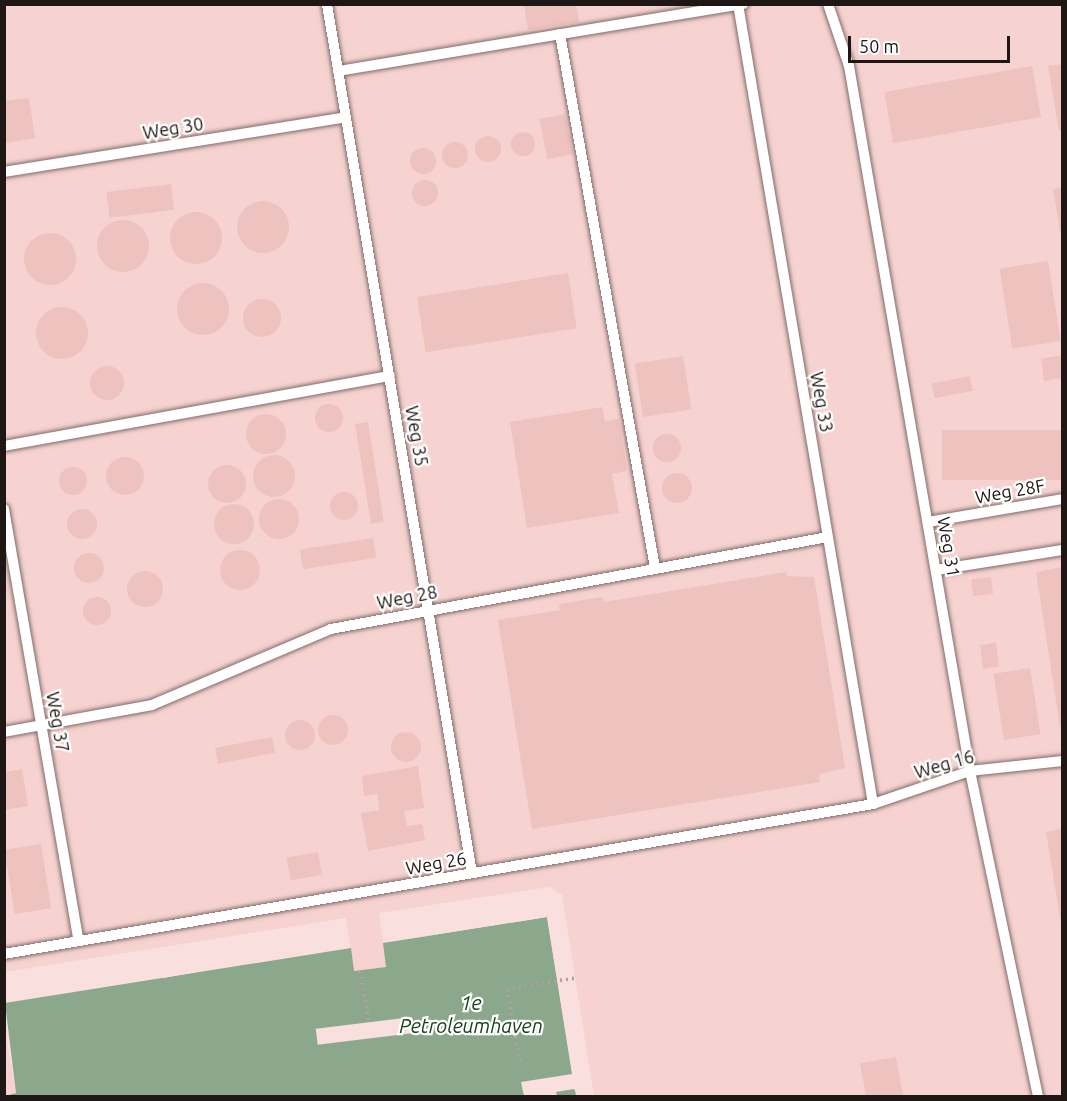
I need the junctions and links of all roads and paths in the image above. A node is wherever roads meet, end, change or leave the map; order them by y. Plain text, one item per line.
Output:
1 (327, 4) edge
2 (828, 4) edge
3 (740, 5) edge
4 (560, 34) junction
5 (338, 71) junction
6 (346, 117) junction
7 (4, 172) edge
8 (390, 376) junction
9 (4, 446) edge
10 (1062, 499) edge
11 (4, 509) edge
12 (928, 522) junction
13 (828, 537) junction
14 (1062, 550) edge
15 (9, 562) edge
16 (656, 568) junction
17 (936, 570) junction
18 (430, 609) junction
19 (42, 726) junction
20 (4, 732) edge
21 (1062, 761) edge
22 (970, 771) junction
23 (873, 804) junction
24 (472, 873) junction
25 (79, 941) junction
26 (4, 954) edge
27 (360, 970) dead end
28 (575, 978) dead end
29 (369, 1023) dead end
30 (520, 1062) dead end
31 (1038, 1096) edge

1 - 5 lane, Weg 35
2 - 12 lane, Weg 31
3 - 4 lane
3 - 13 lane, Weg 33
4 - 5 lane
4 - 16 lane
5 - 6 lane, Weg 35
6 - 7 lane, Weg 30
6 - 8 lane, Weg 35
8 - 9 lane
8 - 18 lane, Weg 35
10 - 12 lane, Weg 28F
11 - 15 lane, Weg 37
12 - 17 lane, Weg 31
13 - 16 lane, Weg 28
13 - 23 lane, Weg 33
14 - 17 lane
15 - 19 lane, Weg 37
16 - 18 lane, Weg 28
17 - 22 lane, Weg 31
18 - 19 lane, Weg 28
18 - 24 lane, Weg 35
19 - 20 lane, Weg 28
19 - 25 lane, Weg 37
21 - 22 lane, Weg 16
22 - 23 lane, Weg 16
22 - 31 lane, Weg 31
23 - 24 lane, Weg 26
24 - 25 lane, Weg 26
25 - 26 lane, Weg 26
27 - 29 path
28 - 30 path

